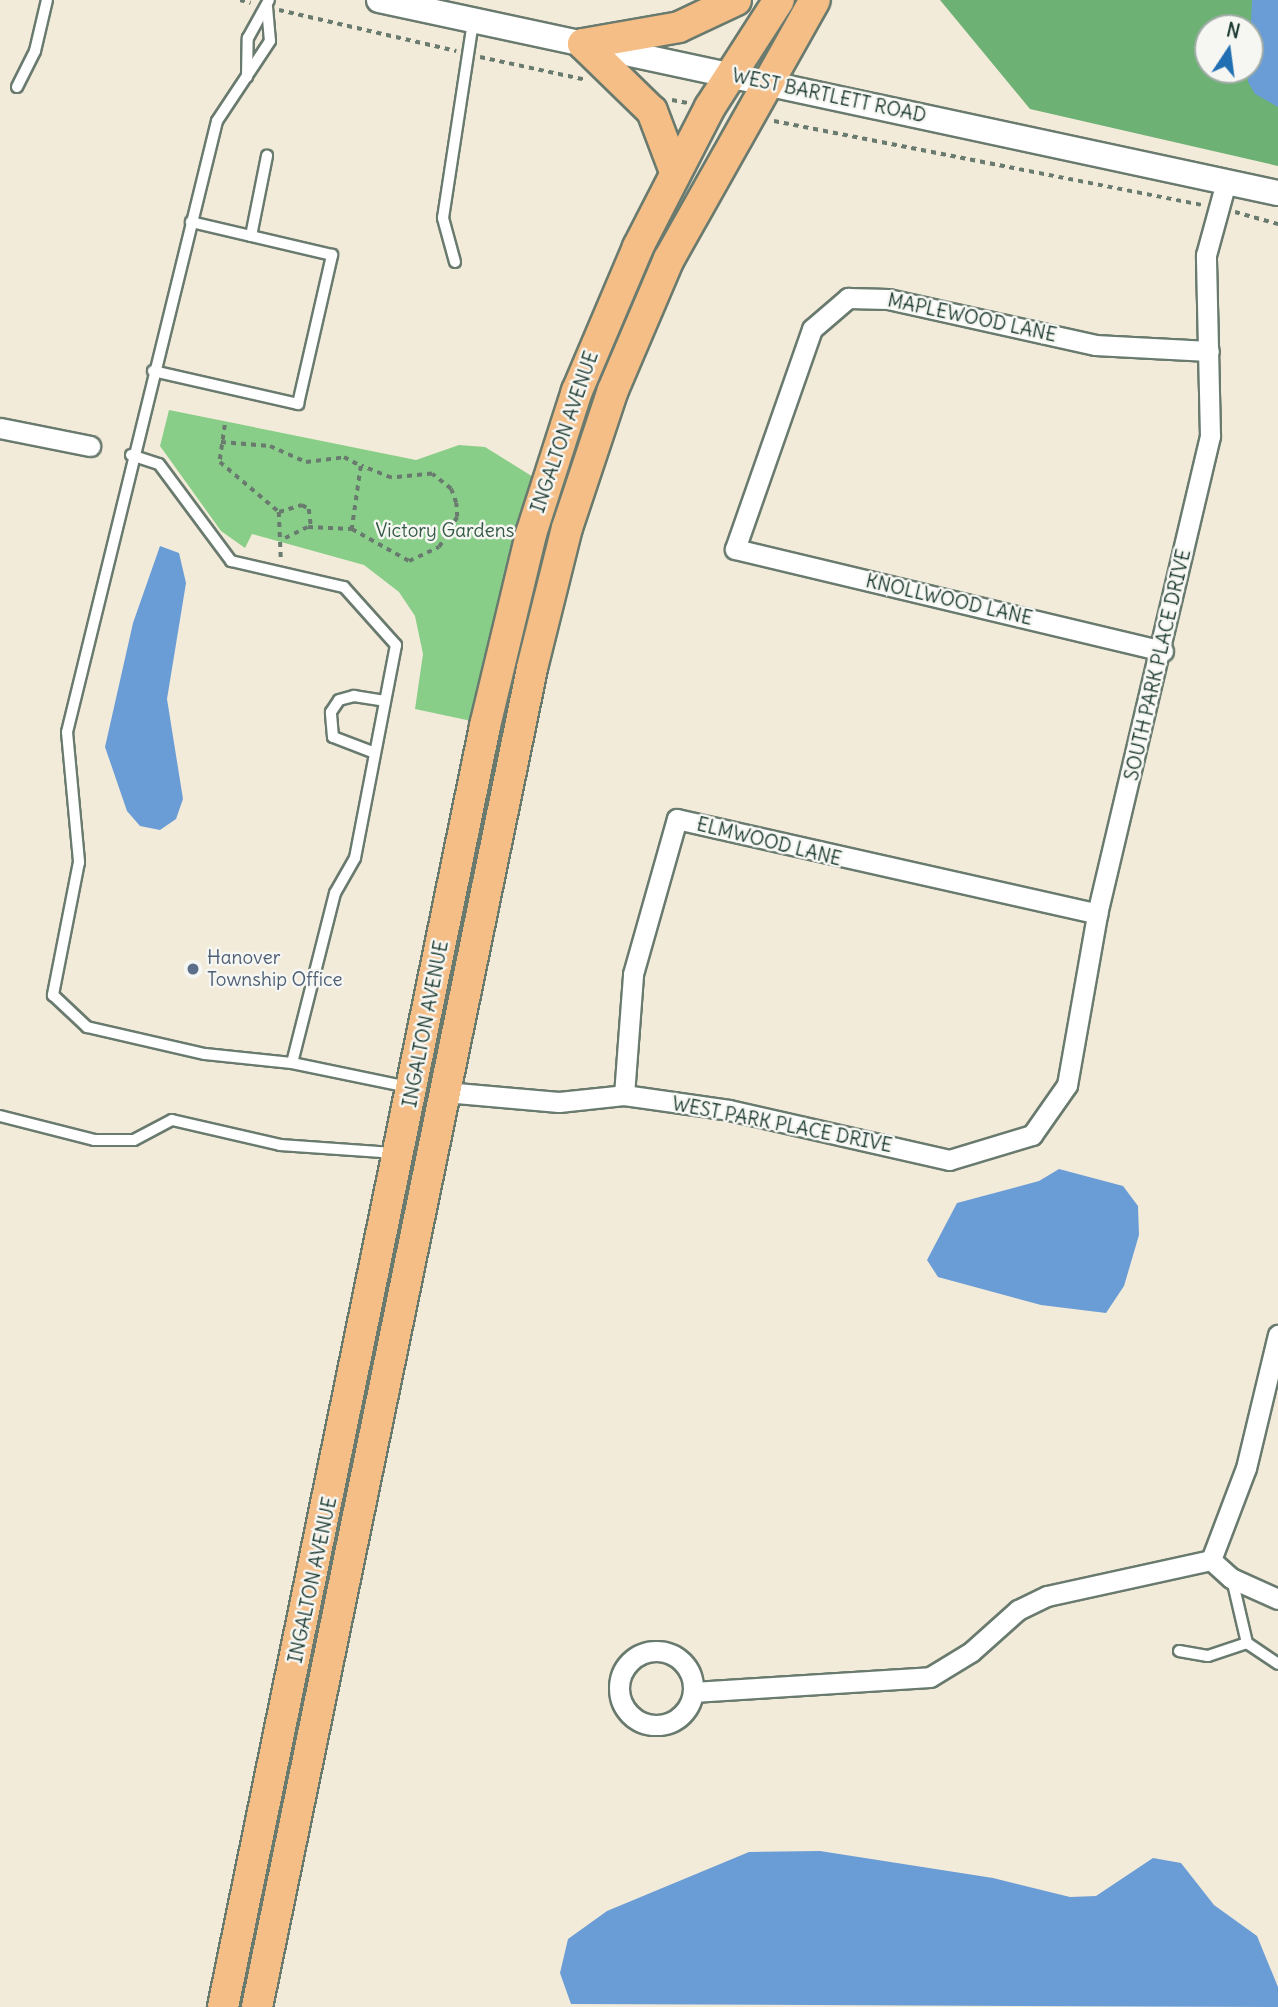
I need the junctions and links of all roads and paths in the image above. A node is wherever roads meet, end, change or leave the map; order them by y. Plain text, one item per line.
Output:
1 (47, 0) edge
2 (240, 0) edge
3 (379, 0) edge
4 (736, 0) edge
5 (779, 0) edge
6 (815, 0) edge
7 (268, 4) edge
8 (473, 22) junction
9 (583, 44) junction
10 (465, 54) junction
11 (730, 75) junction
12 (247, 77) junction
13 (598, 83) dead end
14 (765, 83) junction
15 (17, 87) dead end
16 (638, 92) junction
17 (680, 102) dead end
18 (769, 120) dead end
19 (267, 156) dead end
20 (675, 172) junction
21 (1226, 182) junction
22 (1278, 193) edge
23 (1217, 208) junction
24 (191, 222) junction
25 (1278, 224) edge
26 (251, 236) junction
27 (455, 262) dead end
28 (1209, 351) junction
29 (153, 371) junction
30 (225, 425) dead end
31 (0, 428) edge
32 (221, 442) junction
33 (90, 446) dead end
34 (131, 455) junction
35 (361, 466) junction
36 (279, 512) junction
37 (311, 527) junction
38 (352, 529) junction
39 (285, 538) junction
40 (734, 549) joint
41 (281, 558) dead end
42 (1163, 651) junction
43 (385, 701) junction
44 (375, 753) junction
45 (1097, 914) junction
46 (292, 1063) junction
47 (413, 1088) junction
48 (445, 1092) junction
49 (624, 1095) junction
50 (0, 1116) edge
51 (1032, 1135) joint
52 (400, 1153) junction
53 (1278, 1335) edge
54 (1211, 1560) junction
55 (1231, 1578) junction
56 (1278, 1599) edge
57 (1247, 1643) junction
58 (1179, 1651) dead end
59 (1278, 1664) edge
60 (693, 1692) dead end
61 (223, 2007) edge
62 (257, 2007) edge

1 - 15 lane
2 - 7 path
3 - 8 street, WEST BARTLETT ROAD
4 - 9 main road
5 - 11 main road, INGALTON AVENUE
6 - 14 main road, INGALTON AVENUE
7 - 10 path
7 - 12 lane
7 - 12 lane
8 - 9 street, WEST BARTLETT ROAD
8 - 10 lane
9 - 11 street, WEST BARTLETT ROAD
9 - 16 main road
10 - 13 path
10 - 27 lane
11 - 14 street, WEST BARTLETT ROAD
11 - 20 main road, INGALTON AVENUE
12 - 24 lane
14 - 21 street, WEST BARTLETT ROAD
14 - 48 main road, INGALTON AVENUE
16 - 17 path
16 - 20 main road
18 - 23 path
19 - 26 lane
20 - 47 main road, INGALTON AVENUE
21 - 22 street, WEST BARTLETT ROAD
21 - 23 street, SOUTH PARK PLACE DRIVE
23 - 25 path
23 - 28 street, SOUTH PARK PLACE DRIVE
24 - 26 lane
24 - 29 lane
26 - 29 lane
28 - 40 street, MAPLEWOOD LANE
28 - 42 street, SOUTH PARK PLACE DRIVE
29 - 34 lane
30 - 32 path
31 - 33 street
32 - 35 path
32 - 36 path
34 - 43 lane
34 - 46 lane
35 - 38 path
35 - 38 path
36 - 37 path
36 - 39 path
37 - 38 path
37 - 39 path
39 - 41 path
40 - 42 street, KNOLLWOOD LANE
42 - 45 street, SOUTH PARK PLACE DRIVE
43 - 44 lane
43 - 44 lane
44 - 46 lane
45 - 49 street, ELMWOOD LANE
45 - 51 street, SOUTH PARK PLACE DRIVE
46 - 47 lane
47 - 48 main road
47 - 52 main road, INGALTON AVENUE
48 - 49 street, WEST PARK PLACE DRIVE
48 - 62 main road, INGALTON AVENUE
49 - 51 street, WEST PARK PLACE DRIVE
50 - 52 lane
52 - 61 main road, INGALTON AVENUE
53 - 54 street
54 - 55 street
54 - 60 street
55 - 56 street
55 - 57 lane
57 - 58 lane
57 - 59 lane

